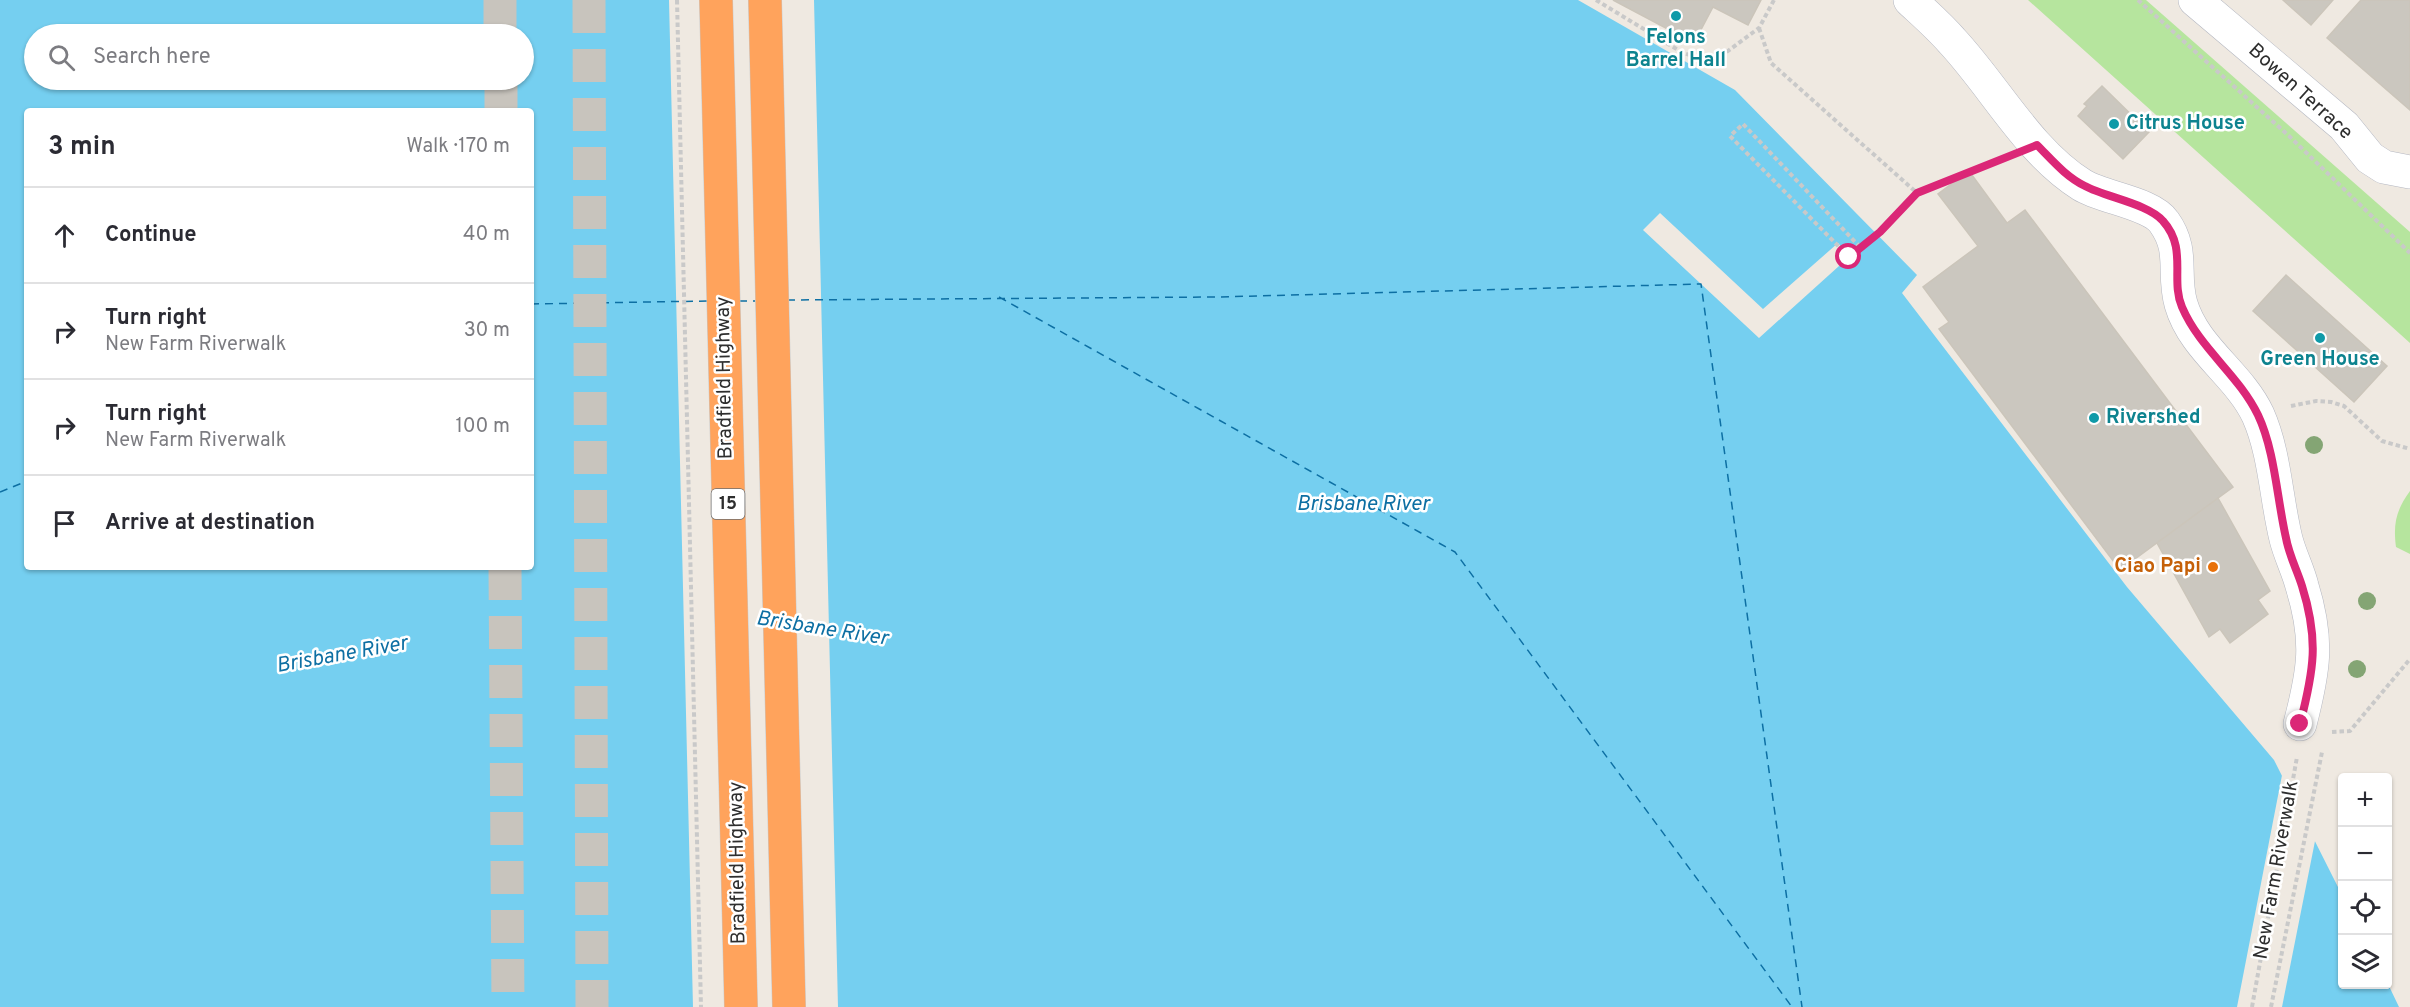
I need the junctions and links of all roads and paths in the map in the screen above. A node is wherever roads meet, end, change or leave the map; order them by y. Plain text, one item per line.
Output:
1 (677, 0) edge
2 (716, 0) edge
3 (765, 0) edge
4 (1596, 0) edge
5 (1774, 0) edge
6 (1910, 0) edge
7 (2138, 0) edge
8 (2195, 0) edge
9 (1759, 28) junction
10 (2037, 145) junction
11 (2410, 172) edge
12 (1917, 193) junction
13 (1860, 247) junction
14 (2410, 253) edge
15 (2258, 416) junction
16 (2410, 449) edge
17 (2410, 659) edge
18 (2299, 734) junction
19 (2323, 749) dead end
20 (701, 1007) edge
21 (741, 1007) edge
22 (789, 1007) edge
23 (2252, 1007) edge
24 (2271, 1007) edge

1 - 20 path
2 - 21 highway, Bradfield Highway / 15
3 - 22 highway
4 - 9 path
5 - 9 path
6 - 10 street
7 - 14 path
8 - 11 street, Bowen Terrace
9 - 12 path
10 - 12 path
10 - 15 street
12 - 13 path
13 - 13 path
15 - 16 path
15 - 18 street
17 - 18 path
18 - 23 path, New Farm Riverwalk
19 - 24 path, New Farm Riverwalk

